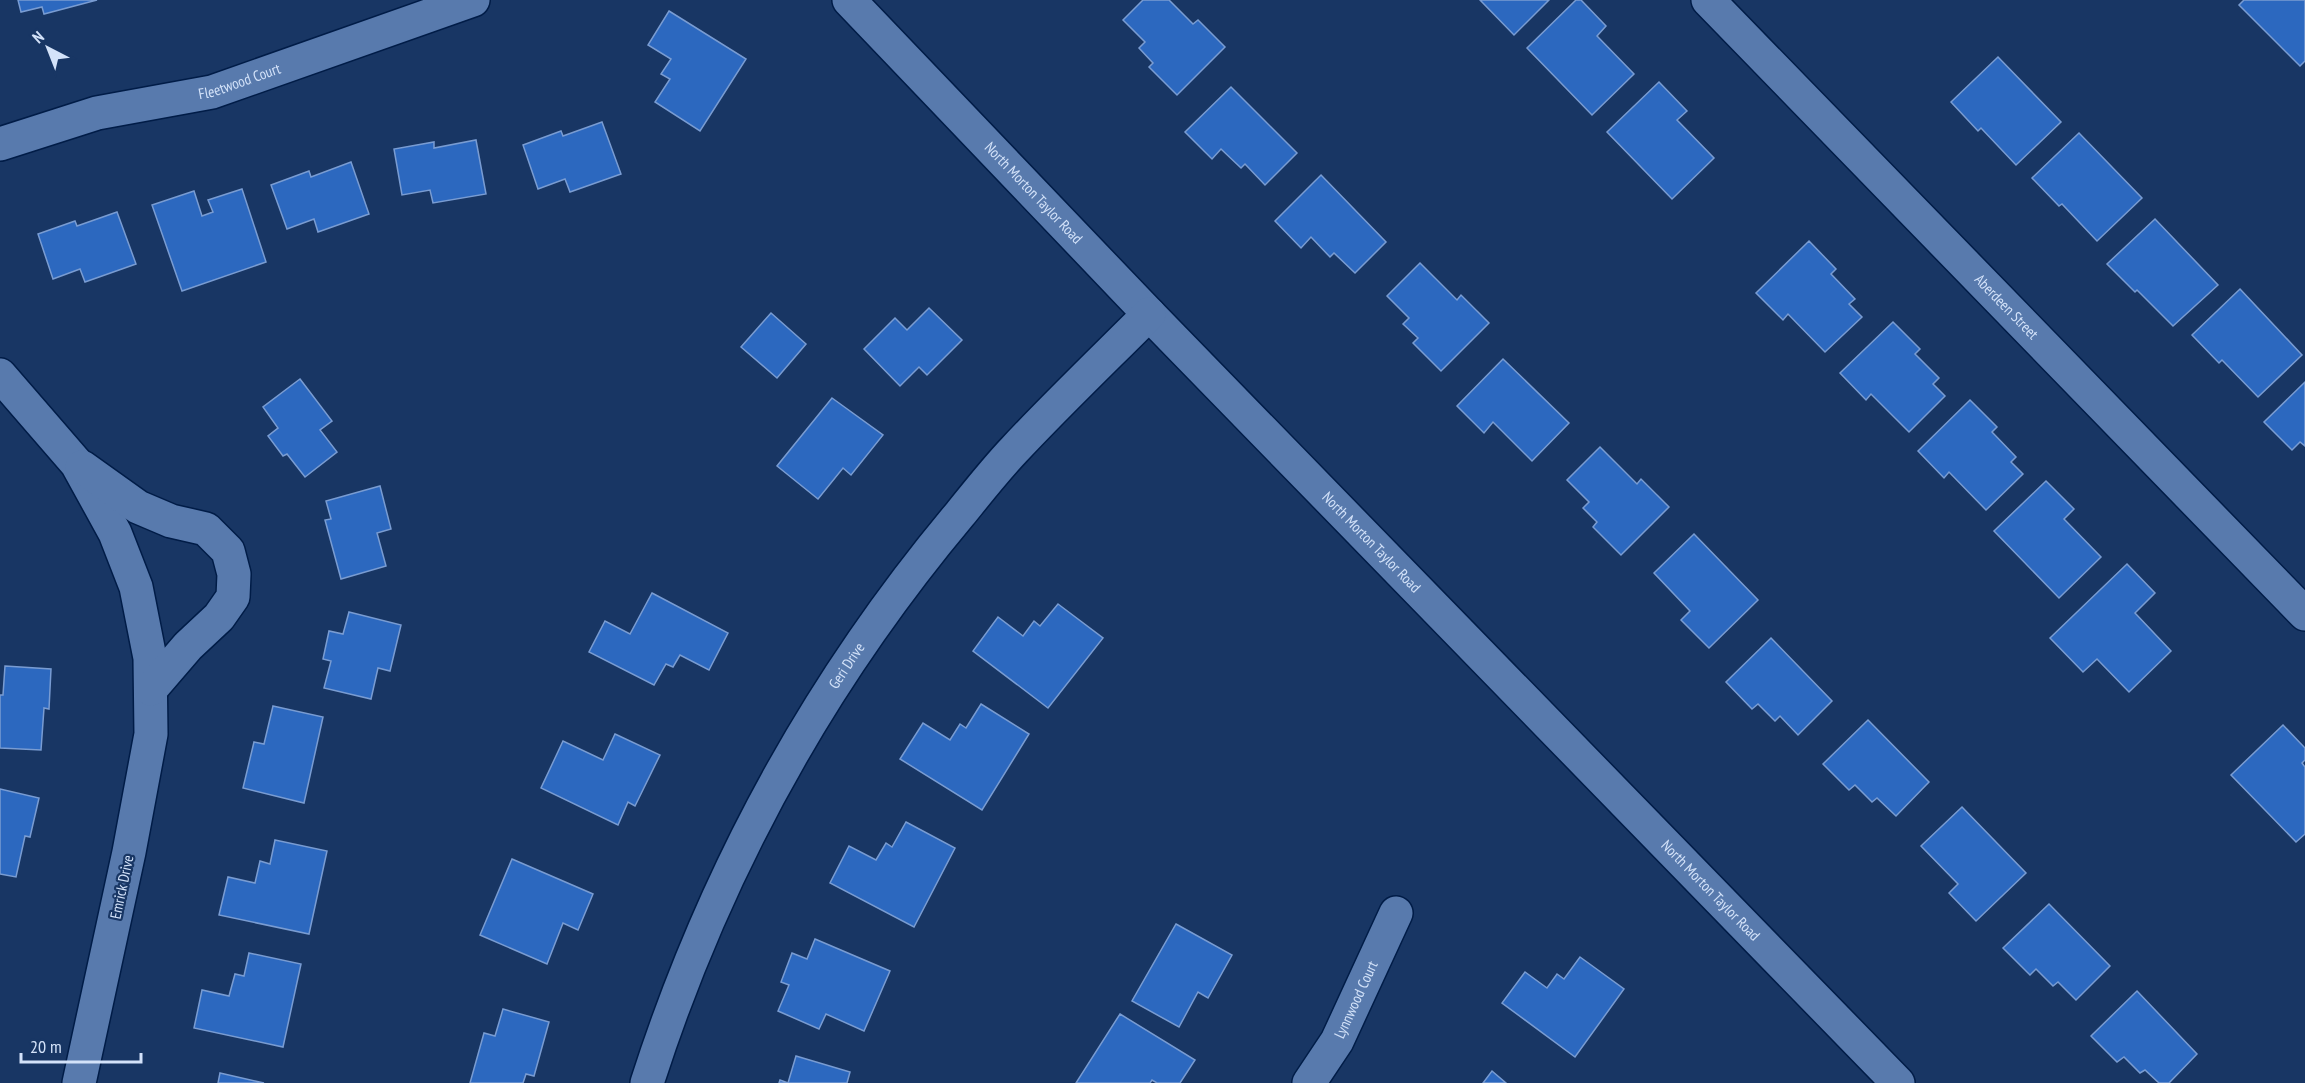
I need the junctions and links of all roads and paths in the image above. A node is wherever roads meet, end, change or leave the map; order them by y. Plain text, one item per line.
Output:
1 (473, 0) edge
2 (849, 0) edge
3 (1708, 0) edge
4 (0, 144) edge
5 (1149, 314) junction
6 (0, 375) edge
7 (77, 464) junction
8 (2305, 614) edge
9 (150, 689) junction
10 (1395, 913) dead end
11 (79, 1083) edge
12 (647, 1083) edge
13 (1309, 1083) edge
14 (1898, 1083) edge

1 - 4 street, Fleetwood Court
2 - 5 street, North Morton Taylor Road
3 - 8 street, Aberdeen Street
5 - 12 street, Geri Drive
5 - 14 street, North Morton Taylor Road
6 - 7 street, Emrick Drive
7 - 9 street, Emrick Drive
7 - 9 street, Emrick Drive
9 - 11 street, Emrick Drive
10 - 13 street, Lynnwood Court

